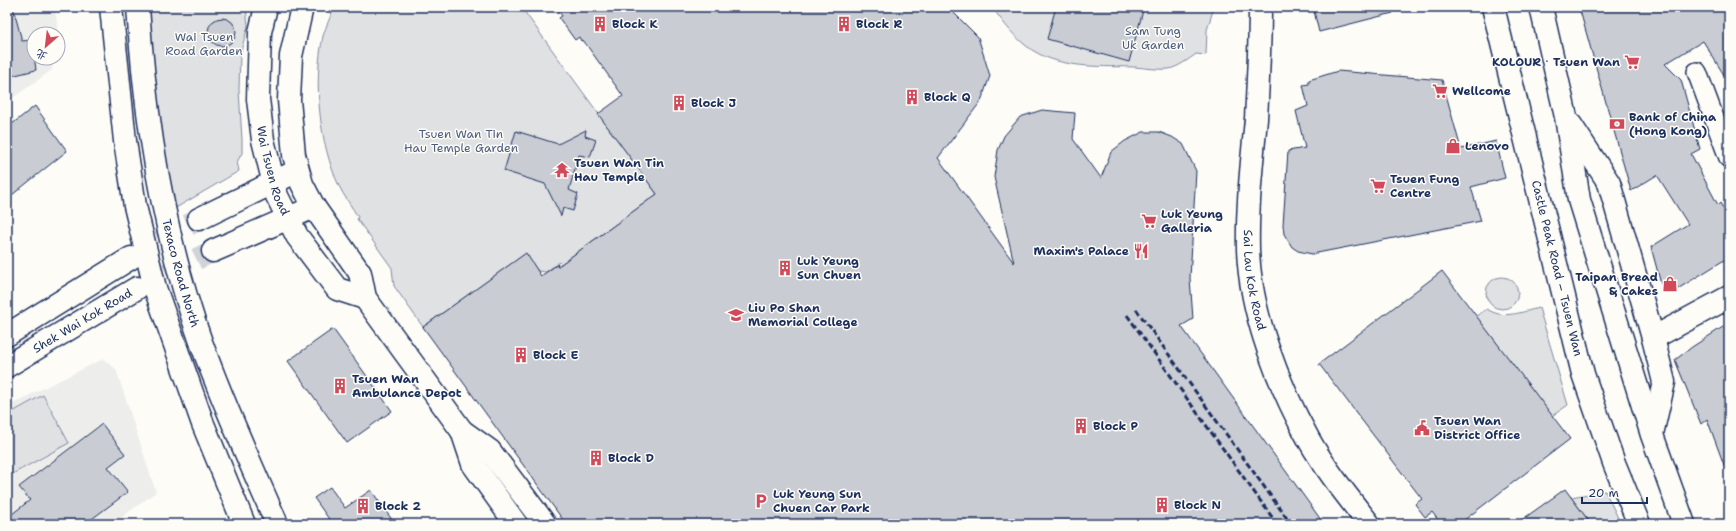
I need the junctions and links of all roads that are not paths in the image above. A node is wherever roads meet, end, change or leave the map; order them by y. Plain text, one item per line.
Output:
1 (111, 7) edge
2 (138, 7) edge
3 (266, 7) edge
4 (302, 7) edge
5 (1260, 7) edge
6 (1493, 7) edge
7 (1541, 7) edge
8 (1697, 72) dead end
9 (1566, 117) junction
10 (1729, 158) edge
11 (297, 171) junction
12 (273, 182) junction
13 (314, 207) junction
14 (200, 219) tunnel mouth
15 (287, 219) junction
16 (213, 251) tunnel mouth
17 (131, 258) tunnel mouth
18 (137, 288) tunnel mouth
19 (1729, 297) edge
20 (365, 298) junction
21 (7, 335) edge
22 (1653, 338) junction
23 (7, 366) edge
24 (462, 431) junction
25 (1652, 435) junction
26 (244, 524) edge
27 (277, 524) edge
28 (516, 524) edge
29 (545, 524) edge
30 (1368, 524) edge
31 (1639, 524) edge
32 (1684, 524) edge

1 - 26 main road
2 - 27 main road, Texaco Road North
3 - 12 main road, Wai Tsuen Road
4 - 11 main road, Wai Tsuen Road
5 - 30 main road, Sai Lau Kok Road
6 - 31 main road, Castle Peak Road – Tsuen Wan
7 - 9 main road
8 - 10 street
9 - 22 main road
9 - 25 main road
11 - 12 main road
11 - 13 main road, Wai Tsuen Road
12 - 14 main road
12 - 15 main road, Wai Tsuen Road
13 - 15 main road
13 - 20 main road, Wai Tsuen Road
15 - 16 main road
15 - 20 main road, Wai Tsuen Road
17 - 21 main road
18 - 23 main road, Shek Wai Kok Road
19 - 22 main road
20 - 24 main road, Wai Tsuen Road
22 - 25 main road
24 - 28 main road, Wai Tsuen Road
24 - 29 main road, Wai Tsuen Road
25 - 32 main road

